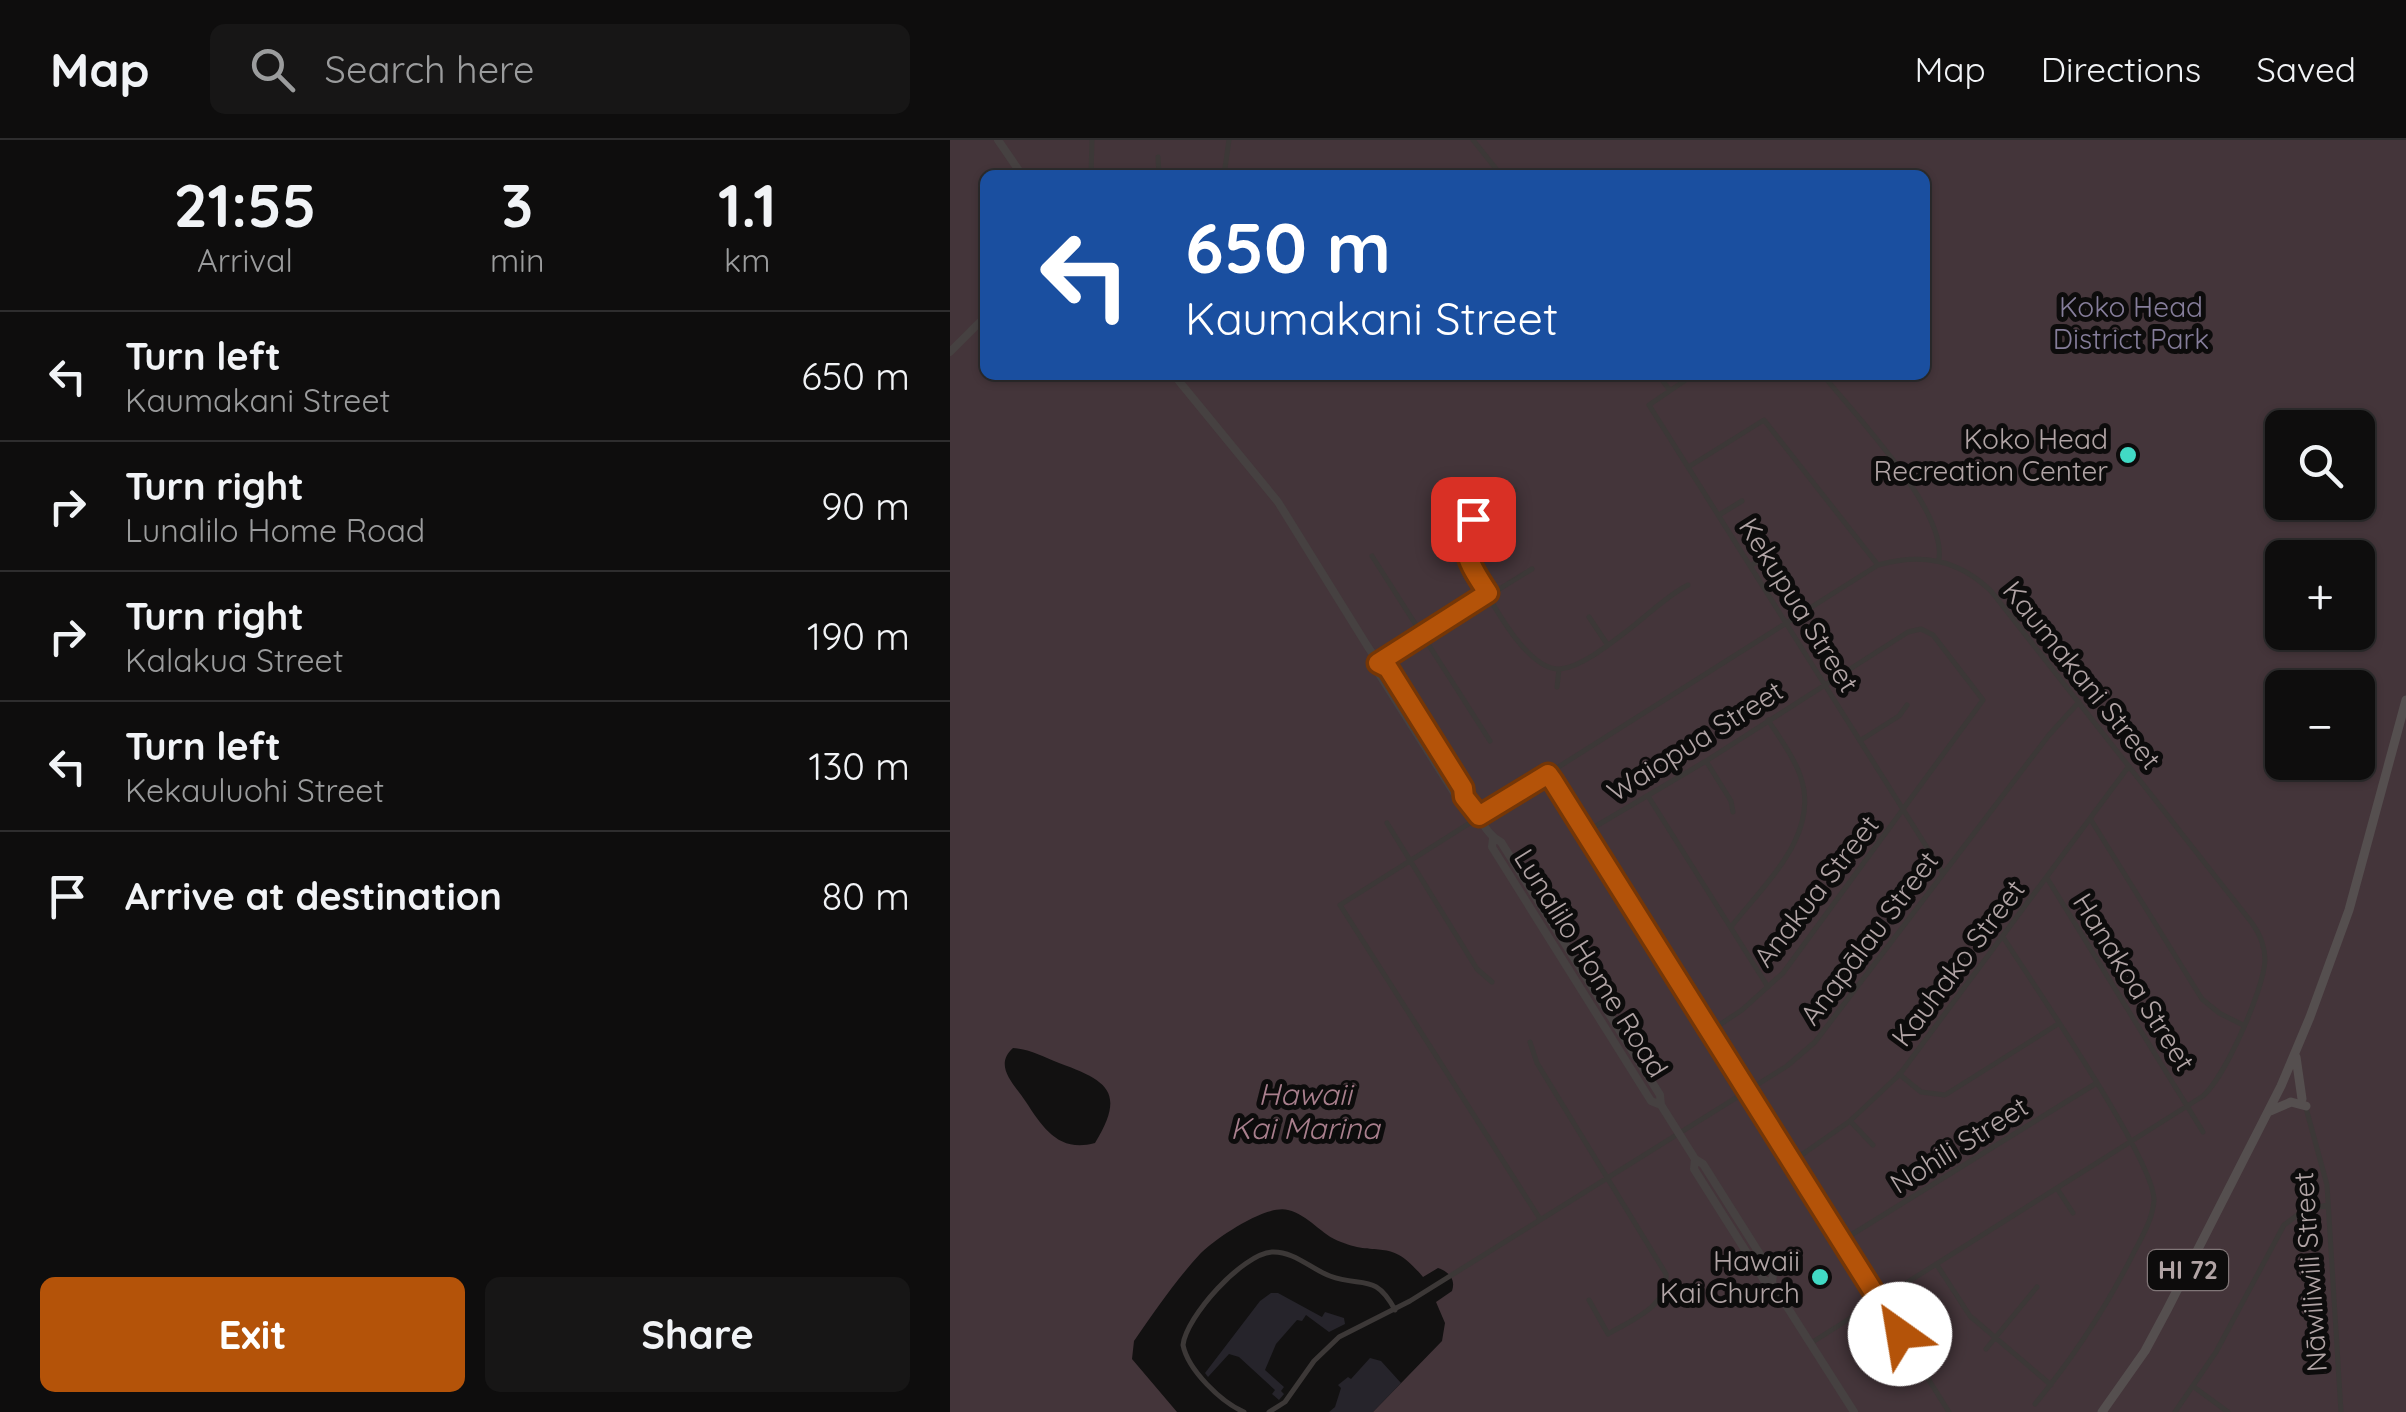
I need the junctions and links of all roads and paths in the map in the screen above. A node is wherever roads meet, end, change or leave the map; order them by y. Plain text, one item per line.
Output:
1 (998, 140) edge
2 (1092, 140) edge
3 (1229, 140) edge
4 (1473, 140) edge
5 (1158, 157) dead end
6 (1019, 170) edge
7 (1091, 170) edge
8 (1159, 170) edge
9 (1225, 170) edge
10 (1497, 170) edge
11 (980, 323) edge
12 (950, 352) edge
13 (1178, 380) edge
14 (1661, 380) edge
15 (1684, 380) edge
16 (1827, 380) edge
17 (1668, 390) junction
18 (1689, 467) junction
19 (1515, 490) dead end
20 (1742, 501) dead end
21 (1718, 516) junction
22 (1448, 528) dead end
23 (1466, 534) junction
24 (1778, 549) dead end
25 (1372, 556) dead end
26 (1939, 560) junction
27 (1750, 566) junction
28 (1878, 566) junction
29 (1532, 569) dead end
30 (1688, 585) dead end
31 (1488, 593) junction
32 (1588, 617) dead end
33 (1786, 623) junction
34 (1420, 636) junction
35 (1607, 644) junction
36 (1378, 663) junction
37 (1559, 669) junction
38 (1824, 683) junction
39 (1557, 687) dead end
40 (2406, 700) edge
41 (2079, 702) junction
42 (1907, 705) dead end
43 (1768, 720) junction
44 (1860, 740) junction
45 (1490, 741) dead end
46 (1706, 761) junction
47 (2130, 765) junction
48 (1548, 774) junction
49 (1648, 796) junction
50 (1904, 810) junction
51 (1734, 812) dead end
52 (1479, 816) junction
53 (2091, 820) junction
54 (1388, 823) dead end
55 (1586, 832) junction
56 (1409, 860) junction
57 (1943, 873) junction
58 (2047, 878) junction
59 (1732, 927) junction
60 (2003, 937) junction
61 (1492, 982) dead end
62 (1768, 987) junction
63 (2058, 1024) junction
64 (2243, 1026) junction
65 (1710, 1031) junction
66 (1530, 1042) dead end
67 (2296, 1053) junction
68 (1899, 1074) junction
69 (2096, 1084) junction
70 (2281, 1086) junction
71 (1748, 1089) junction
72 (2304, 1102) junction
73 (2188, 1106) junction
74 (2268, 1112) junction
75 (1850, 1121) junction
76 (1678, 1132) junction
77 (2203, 1132) dead end
78 (2130, 1143) junction
79 (1874, 1145) dead end
80 (1793, 1161) junction
81 (1608, 1177) junction
82 (2058, 1190) junction
83 (2328, 1206) junction
84 (2073, 1213) dead end
85 (1540, 1220) junction
86 (1843, 1240) junction
87 (1937, 1266) junction
88 (2037, 1286) dead end
89 (1589, 1300) dead end
90 (1879, 1301) junction
91 (1394, 1310) junction
92 (1995, 1338) junction
93 (1811, 1343) junction
94 (1986, 1349) dead end
95 (2051, 1385) junction
96 (2194, 1386) junction
97 (2035, 1404) dead end
98 (1244, 1412) edge
99 (1268, 1412) edge
100 (1854, 1412) edge
101 (1949, 1412) edge
102 (2102, 1412) edge
103 (2175, 1412) edge
104 (2228, 1412) edge
105 (2341, 1412) edge

1 - 6 main road
2 - 7 street
3 - 9 street
4 - 10 street
5 - 8 street
11 - 12 main road
13 - 36 main road, Lunalilo Home Road
14 - 17 street
15 - 17 street
16 - 26 street
17 - 18 street, Kekupua Street
18 - 21 street, Kekupua Street
18 - 28 street
19 - 23 street
20 - 21 street
21 - 27 street, Kekupua Street
22 - 23 street
23 - 31 street
24 - 27 street
25 - 34 street
26 - 28 street
26 - 41 street, Kaumakani Street
27 - 33 street, Kekupua Street
28 - 33 street
29 - 31 street
30 - 35 street
31 - 34 street
31 - 37 street
32 - 35 street
33 - 38 street, Kekupua Street
33 - 48 street
34 - 36 street
34 - 45 street
35 - 37 street
36 - 52 main road, Lunalilo Home Road
37 - 39 street
38 - 43 street, Waiopua Street
38 - 44 street, Kekupua Street
38 - 50 street, Waiopua Street
40 - 67 main road, HI 72
41 - 47 street, Kaumakani Street
41 - 57 street, Anapālau Street
42 - 44 street
43 - 46 street, Waiopua Street
43 - 59 street
44 - 50 street, Kekupua Street
46 - 49 street, Waiopua Street
46 - 51 street
47 - 53 street, Kauhako Street
47 - 64 street, Kaumakani Street
48 - 52 street
48 - 55 street
49 - 55 street, Waiopua Street
49 - 59 street
50 - 57 street, Kekupua Street
50 - 62 street, Anakua Street
52 - 56 street
52 - 76 main road, Lunalilo Home Road
53 - 58 street, Kauhako Street
53 - 64 street
54 - 56 street
55 - 65 street
56 - 61 street
56 - 85 street
57 - 71 street, Anapālau Street
58 - 60 street, Kauhako Street
58 - 73 street, Hanakoa Street
59 - 62 street
60 - 63 street
60 - 68 street, Kauhako Street
62 - 65 street, Anakua Street
63 - 68 street
63 - 69 street
64 - 73 street, Kaumakani Street
65 - 71 street
66 - 81 street
67 - 70 main road, HI 72
67 - 72 main road
68 - 75 street, Kauhako Street
69 - 78 street
69 - 86 street, Nohili Street
70 - 72 street
70 - 74 main road, HI 72
71 - 76 street, Anapālau Street
71 - 80 street
72 - 74 main road
72 - 83 street, Nāwiliwili Street
73 - 77 street, Hanakoa Street
73 - 78 street, Kaumakani Street
74 - 102 main road, HI 72
75 - 79 street
75 - 80 street, Kauhako Street
76 - 81 street, Anapālau Street
76 - 93 main road, Lunalilo Home Road
78 - 82 street, Kaumakani Street
78 - 95 street
80 - 86 street
81 - 85 street, Anapālau Street
81 - 89 street
82 - 84 street
82 - 87 street, Kaumakani Street
83 - 96 street
83 - 105 street, Nāwiliwili Street
85 - 91 street, Anapālau Street
86 - 90 street
87 - 90 street, Kaumakani Street
87 - 92 street
88 - 92 street
90 - 93 street, Kaumakani Street
90 - 101 street
91 - 98 street
91 - 99 street, Anapālau Street
92 - 94 street
92 - 95 street
93 - 100 main road, Lunalilo Home Road
95 - 97 street
96 - 103 street
96 - 104 street

